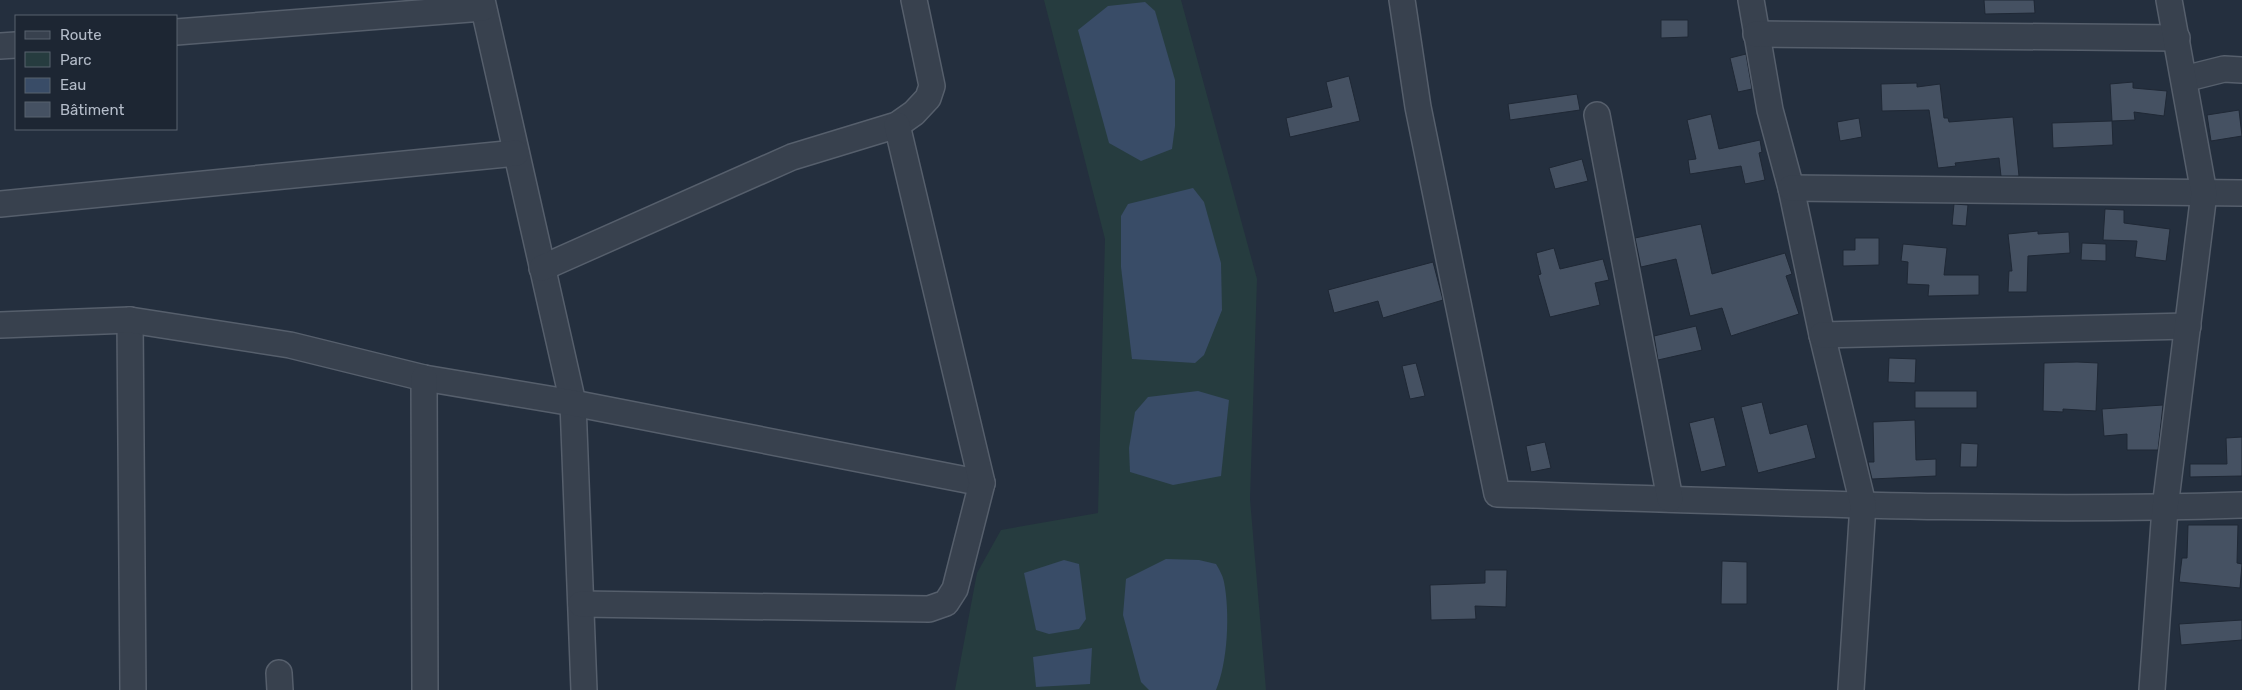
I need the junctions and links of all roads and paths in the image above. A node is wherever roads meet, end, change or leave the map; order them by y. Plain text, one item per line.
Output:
1 (914, 0) edge
2 (1402, 0) edge
3 (1751, 0) edge
4 (2169, 0) edge
5 (483, 4) edge
6 (178, 32) edge
7 (1756, 34) junction
8 (2177, 38) junction
9 (15, 45) edge
10 (0, 46) edge
11 (2242, 70) edge
12 (2184, 79) junction
13 (1597, 115) dead end
14 (897, 125) junction
15 (516, 153) junction
16 (1791, 188) junction
17 (2204, 193) junction
18 (2242, 193) edge
19 (0, 204) edge
20 (542, 268) junction
21 (130, 320) junction
22 (0, 325) edge
23 (2188, 326) junction
24 (1822, 335) junction
25 (424, 378) junction
26 (573, 403) junction
27 (982, 483) junction
28 (1670, 499) junction
29 (1863, 504) junction
30 (2242, 505) edge
31 (2165, 508) junction
32 (581, 604) junction
33 (1848, 689) edge
34 (133, 690) edge
35 (425, 690) edge
36 (584, 690) edge
37 (2152, 690) edge

1 - 14 street
2 - 28 street
3 - 7 street
4 - 8 street
5 - 6 street
5 - 15 street
7 - 8 street
7 - 16 street
8 - 12 street
9 - 10 street
11 - 12 street
12 - 17 street
13 - 28 street
14 - 20 street
14 - 27 street
15 - 19 street
15 - 20 street
16 - 17 street
16 - 24 street
17 - 18 street
17 - 23 street
20 - 26 street
21 - 22 street
21 - 25 street
21 - 34 street
23 - 24 street
23 - 31 street
24 - 29 street
25 - 26 street
25 - 35 street
26 - 27 street
26 - 32 street
27 - 32 street
28 - 29 street
29 - 31 street
29 - 33 street
30 - 31 street
31 - 37 street
32 - 36 street

